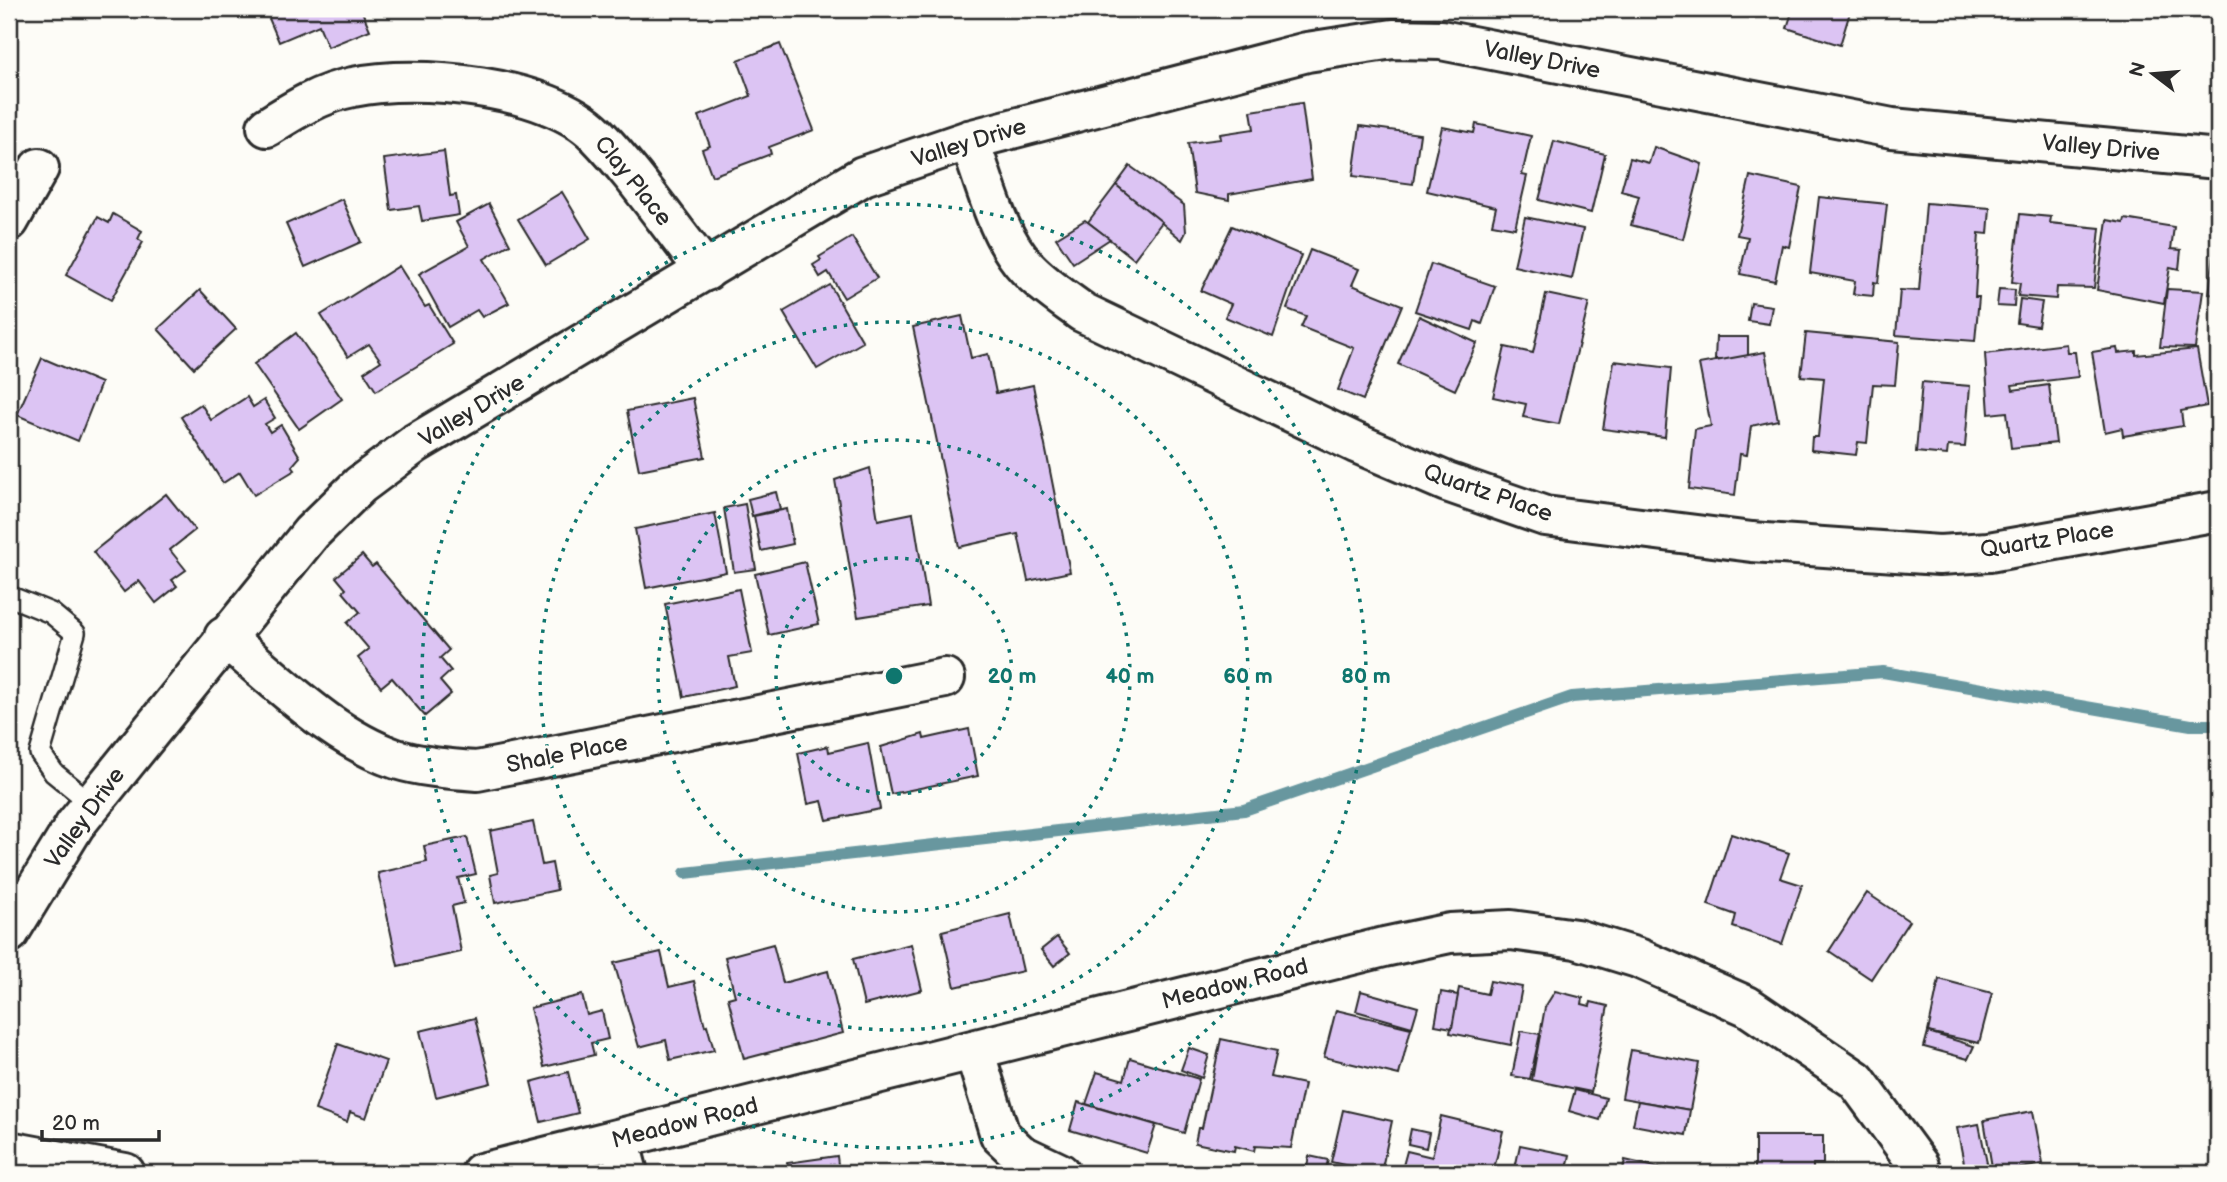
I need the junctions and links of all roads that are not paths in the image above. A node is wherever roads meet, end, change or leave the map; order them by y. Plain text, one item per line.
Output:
1 (267, 127) dead end
2 (970, 140) junction
3 (2218, 159) edge
4 (39, 168) dead end
5 (9, 221) edge
6 (706, 271) junction
7 (2218, 511) edge
8 (9, 596) edge
9 (224, 637) junction
10 (944, 678) dead end
11 (92, 804) junction
12 (9, 933) edge
13 (974, 1049) junction
14 (9, 1152) edge
15 (623, 1156) edge
16 (125, 1173) edge
17 (481, 1173) edge
18 (1060, 1173) edge
19 (1921, 1173) edge

1 - 6 street, Clay Place
2 - 3 street, Valley Drive
2 - 6 street, Valley Drive
2 - 7 street, Quartz Place
4 - 5 street
6 - 9 street, Valley Drive
8 - 11 lane
9 - 10 street, Shale Place
9 - 11 street, Valley Drive
11 - 12 street, Valley Drive
13 - 15 street, Meadow Road
13 - 18 street
13 - 19 street, Meadow Road
14 - 16 street
15 - 17 street, Meadow Road

